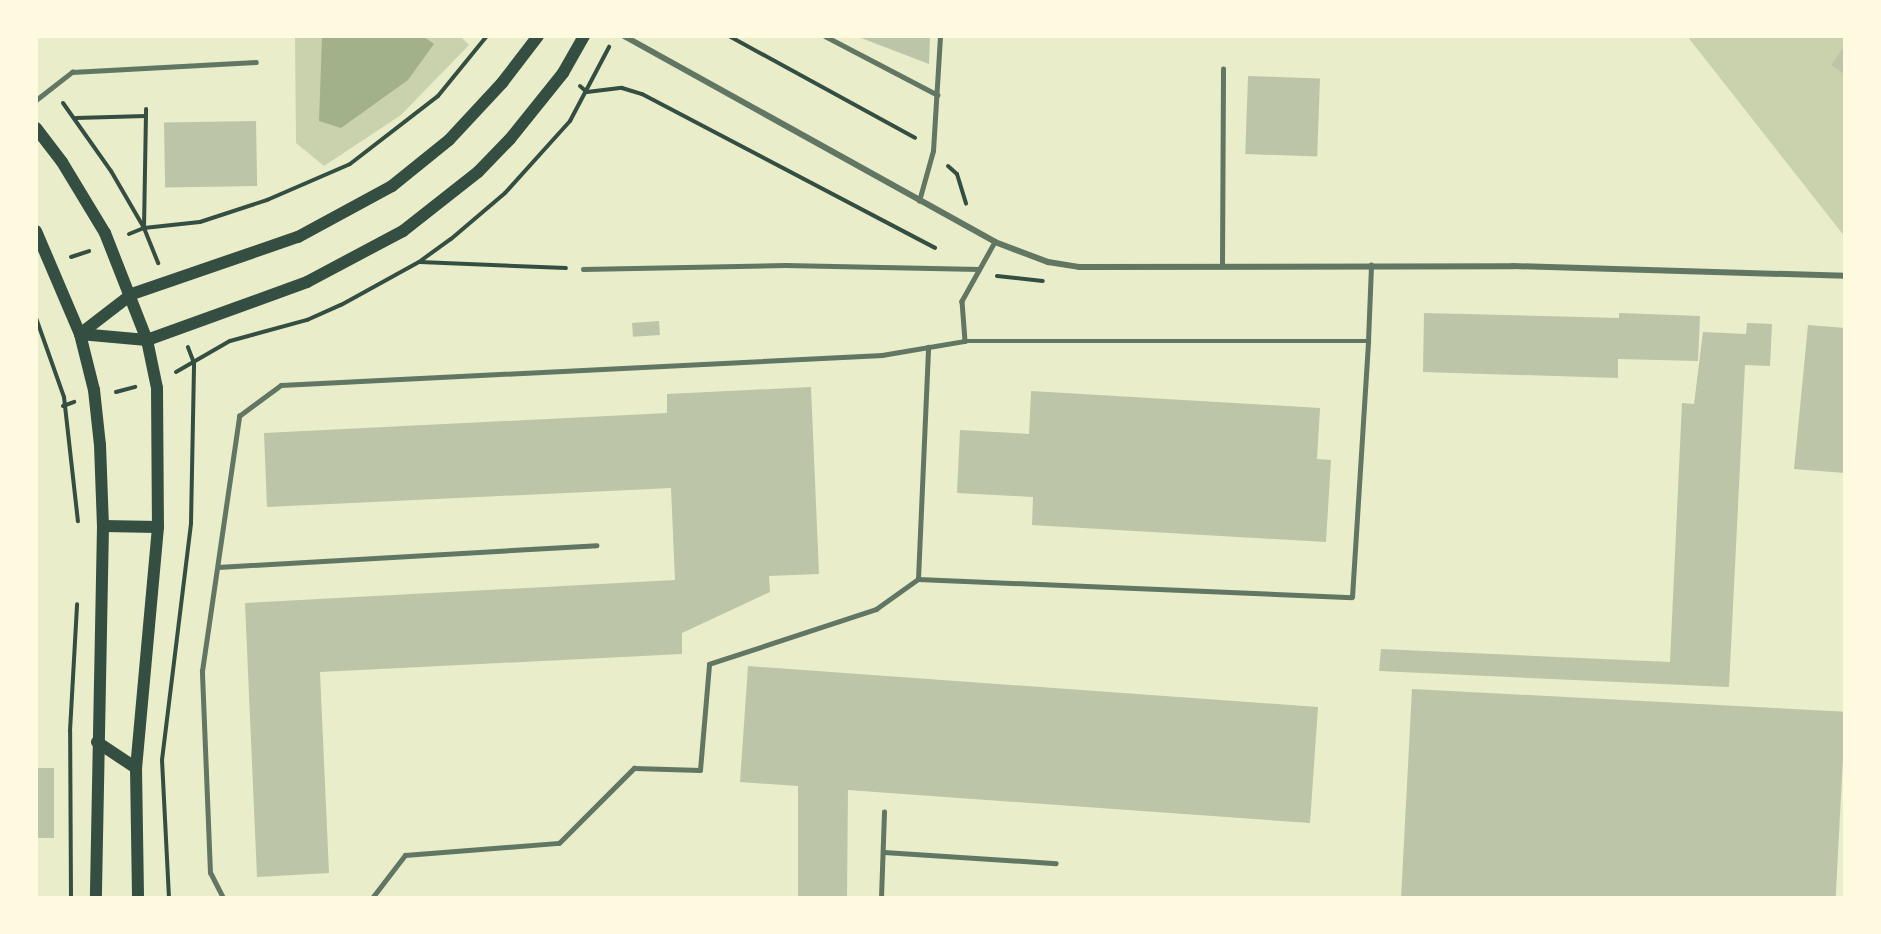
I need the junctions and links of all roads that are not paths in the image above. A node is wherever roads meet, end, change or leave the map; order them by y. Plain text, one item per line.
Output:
1 (538, 36) edge
2 (584, 36) edge
3 (624, 36) edge
4 (825, 36) edge
5 (940, 36) edge
6 (256, 62) dead end
7 (1223, 69) dead end
8 (938, 95) junction
9 (36, 100) edge
10 (36, 128) edge
11 (919, 201) junction
12 (36, 231) edge
13 (995, 242) junction
14 (1222, 265) junction
15 (1371, 266) junction
16 (583, 269) road end
17 (979, 269) junction
18 (1845, 276) edge
19 (132, 294) junction
20 (80, 334) junction
21 (147, 340) junction
22 (965, 341) junction
23 (1368, 341) junction
24 (928, 347) junction
25 (103, 526) junction
26 (158, 527) junction
27 (596, 545) dead end
28 (218, 567) junction
29 (918, 579) junction
30 (97, 742) junction
31 (136, 768) junction
32 (884, 812) dead end
33 (884, 852) junction
34 (1056, 863) dead end
35 (96, 898) edge
36 (138, 898) edge
37 (223, 898) edge
38 (372, 898) edge
39 (881, 898) edge

1 - 19 main road
2 - 21 main road
3 - 11 street
4 - 8 lane
5 - 8 lane
6 - 9 lane
7 - 14 lane
8 - 11 lane
10 - 19 main road
11 - 13 street
12 - 20 main road
13 - 14 street
13 - 17 lane
14 - 15 street
15 - 18 street
15 - 23 lane
16 - 17 lane
17 - 22 lane
19 - 20 main road
19 - 21 main road
20 - 21 main road
20 - 25 main road
21 - 26 main road
22 - 23 lane
22 - 24 lane
23 - 29 lane
24 - 28 lane
24 - 29 lane
25 - 26 main road
25 - 30 main road
26 - 31 main road
27 - 28 lane
28 - 37 lane
29 - 38 lane
30 - 31 main road
30 - 35 main road
31 - 36 main road
32 - 33 lane
33 - 34 lane
33 - 39 lane

